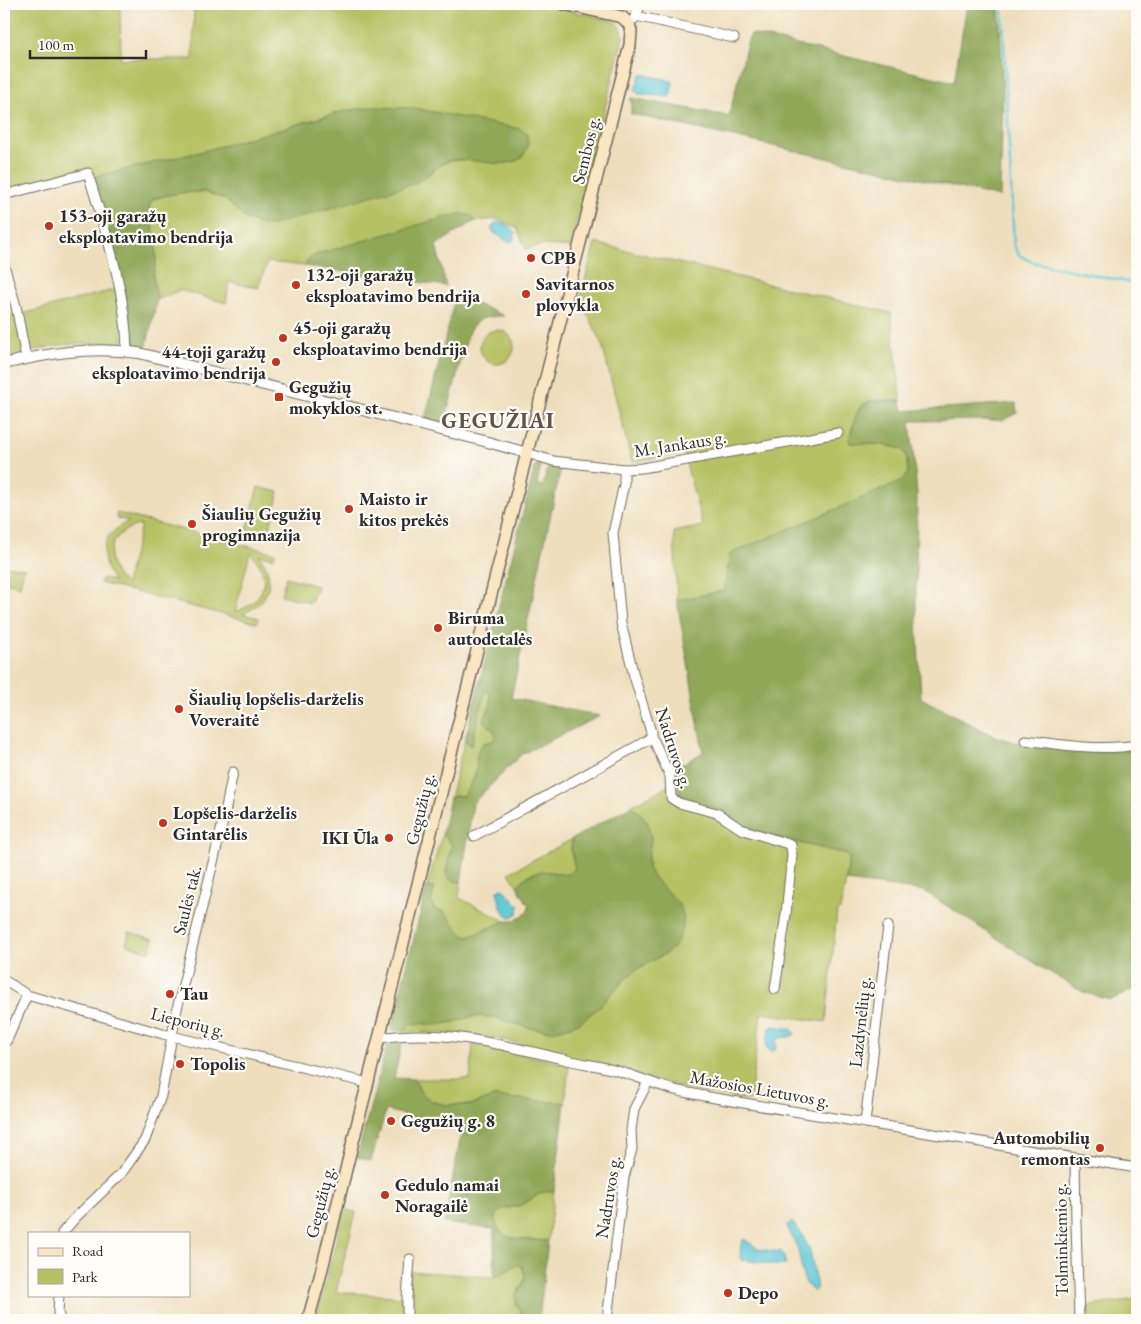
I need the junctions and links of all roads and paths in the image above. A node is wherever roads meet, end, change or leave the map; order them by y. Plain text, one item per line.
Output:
1 (564, 4) edge
2 (641, 4) edge
3 (633, 20) junction
4 (734, 38) dead end
5 (4, 196) edge
6 (4, 265) edge
7 (565, 306) joint
8 (127, 351) junction
9 (26, 358) junction
10 (4, 364) edge
11 (838, 433) dead end
12 (527, 453) junction
13 (624, 469) junction
14 (651, 737) junction
15 (1025, 740) dead end
16 (1137, 745) edge
17 (233, 772) dead end
18 (474, 836) dead end
19 (888, 926) dead end
20 (4, 980) edge
21 (775, 988) dead end
22 (27, 995) junction
23 (172, 1036) junction
24 (380, 1038) junction
25 (4, 1043) edge
26 (648, 1082) junction
27 (368, 1084) junction
28 (865, 1122) junction
29 (1075, 1158) junction
30 (1137, 1168) edge
31 (63, 1232) edge
32 (410, 1259) dead end
33 (59, 1296) edge
34 (60, 1320) edge
35 (308, 1320) edge
36 (407, 1320) edge
37 (607, 1320) edge
38 (1080, 1320) edge

1 - 3 main road
2 - 3 street, Sembos g.
3 - 4 street
3 - 7 main road, Sembos g.
5 - 8 street
6 - 9 street
7 - 12 main road, Gegužių g.
8 - 9 street
8 - 12 street
9 - 10 street
11 - 13 street, M. Jankaus g.
12 - 13 street, M. Jankaus g.
12 - 24 main road, Gegužių g.
13 - 14 street, Nadruvos g.
14 - 18 street
14 - 21 street, Nadruvos g.
15 - 16 street
17 - 23 street, Saulės tak.
19 - 28 street, Lazdynėlių g.
20 - 22 street, Lieporių g.
22 - 23 street, Lieporių g.
22 - 25 street
23 - 27 street, Lieporių g.
23 - 31 street, Saulės tak.
24 - 26 street, Mažosios Lietuvos g.
24 - 27 main road, Gegužių g.
26 - 28 street, Mažosios Lietuvos g.
26 - 37 street, Nadruvos g.
27 - 35 main road, Gegužių g.
28 - 29 street, Mažosios Lietuvos g.
29 - 30 street, Mažosios Lietuvos g.
29 - 38 street, Tolminkiemio g.
32 - 36 street
33 - 34 street

